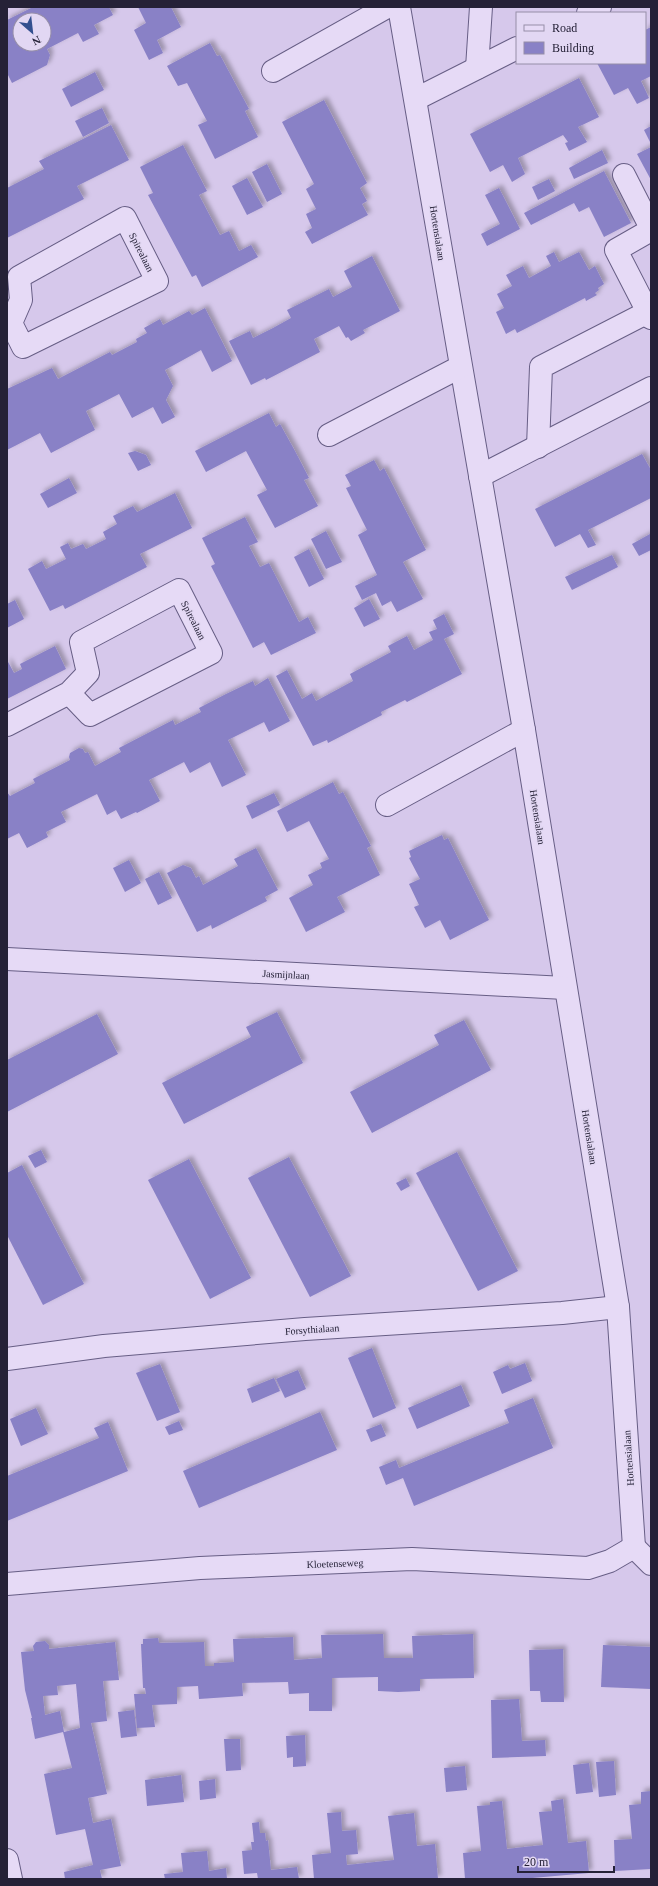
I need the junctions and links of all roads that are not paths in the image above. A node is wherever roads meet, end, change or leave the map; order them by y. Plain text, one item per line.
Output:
1 (387, 7) edge
2 (400, 7) edge
3 (481, 7) edge
4 (600, 7) edge
5 (590, 12) edge
6 (516, 48) edge
7 (477, 68) junction
8 (273, 71) dead end
9 (416, 98) junction
10 (624, 175) dead end
11 (651, 229) edge
12 (649, 315) edge
13 (9, 324) edge
14 (460, 367) junction
15 (651, 388) edge
16 (329, 435) dead end
17 (538, 447) junction
18 (480, 476) junction
19 (69, 693) junction
20 (7, 725) edge
21 (524, 730) junction
22 (387, 804) dead end
23 (7, 959) edge
24 (565, 988) junction
25 (618, 1307) junction
26 (7, 1359) edge
27 (634, 1547) junction
28 (651, 1564) edge
29 (7, 1584) edge
30 (7, 1860) edge
31 (11, 1879) edge

1 - 8 street
2 - 9 street, Hortensialaan
3 - 7 street
4 - 5 street
6 - 7 street
7 - 9 street
9 - 14 street, Hortensialaan
10 - 11 street
11 - 12 street
12 - 17 street
13 - 13 street, Spirealaan
14 - 16 street
14 - 18 street, Hortensialaan
15 - 17 street
17 - 18 street
18 - 21 street, Hortensialaan
19 - 19 street, Spirealaan
19 - 20 street, Spirealaan
21 - 22 street
21 - 24 street, Hortensialaan
23 - 24 street, Jasmijnlaan
24 - 25 street, Hortensialaan
25 - 26 street, Forsythialaan
25 - 27 street, Hortensialaan
27 - 28 street
27 - 29 street, Kloetenseweg
30 - 31 street

